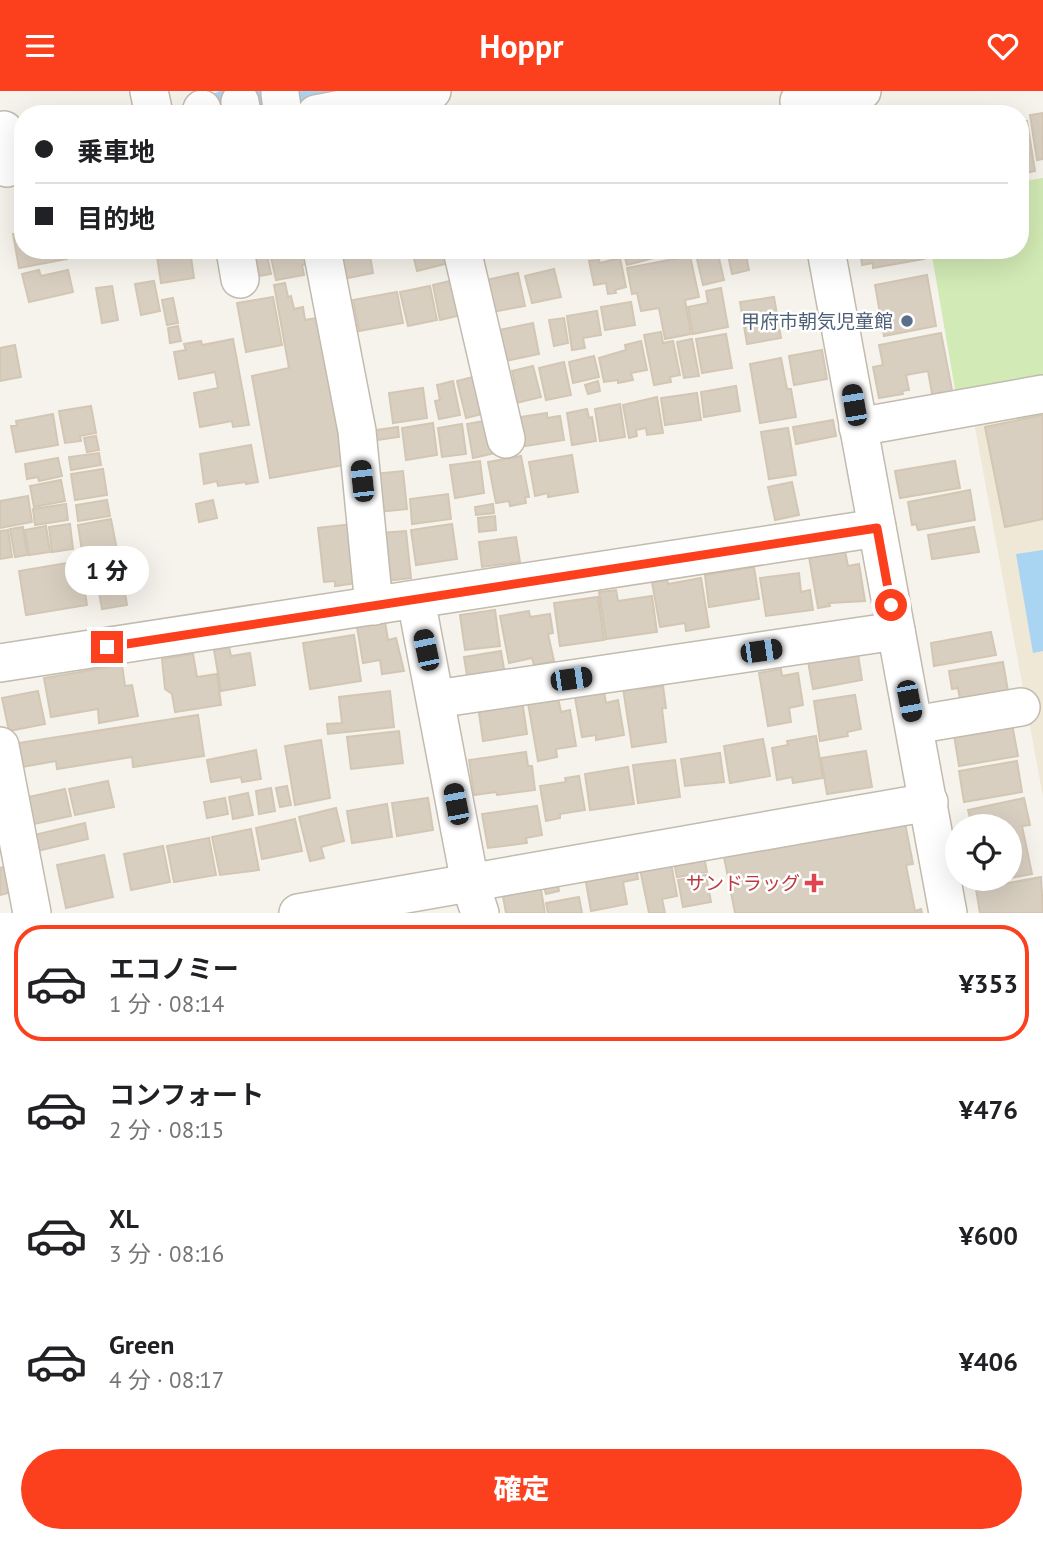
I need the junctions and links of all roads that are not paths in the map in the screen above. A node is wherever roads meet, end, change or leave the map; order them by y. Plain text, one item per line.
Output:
1 (862, 91) edge
2 (361, 97) edge
3 (429, 99) edge
4 (799, 102) edge
5 (304, 105) edge
6 (324, 259) edge
7 (464, 259) edge
8 (828, 259) edge
9 (1043, 394) edge
10 (858, 427) junction
11 (506, 439) dead end
12 (877, 528) junction
13 (416, 600) junction
14 (374, 606) junction
15 (896, 631) junction
16 (0, 663) edge
17 (436, 699) junction
18 (1021, 707) dead end
19 (914, 725) junction
20 (0, 746) edge
21 (929, 802) junction
22 (475, 898) edge
23 (32, 913) edge
24 (298, 913) edge
25 (948, 913) edge

1 - 4 street
2 - 3 street
2 - 5 street
6 - 14 street
7 - 11 street
8 - 10 street
9 - 10 street
10 - 12 street
12 - 13 street
12 - 15 street
13 - 14 street
13 - 17 street
14 - 16 street
15 - 17 street
15 - 19 street
17 - 22 street
18 - 19 street
19 - 21 street
20 - 23 street
21 - 22 street
21 - 25 street
22 - 24 street

